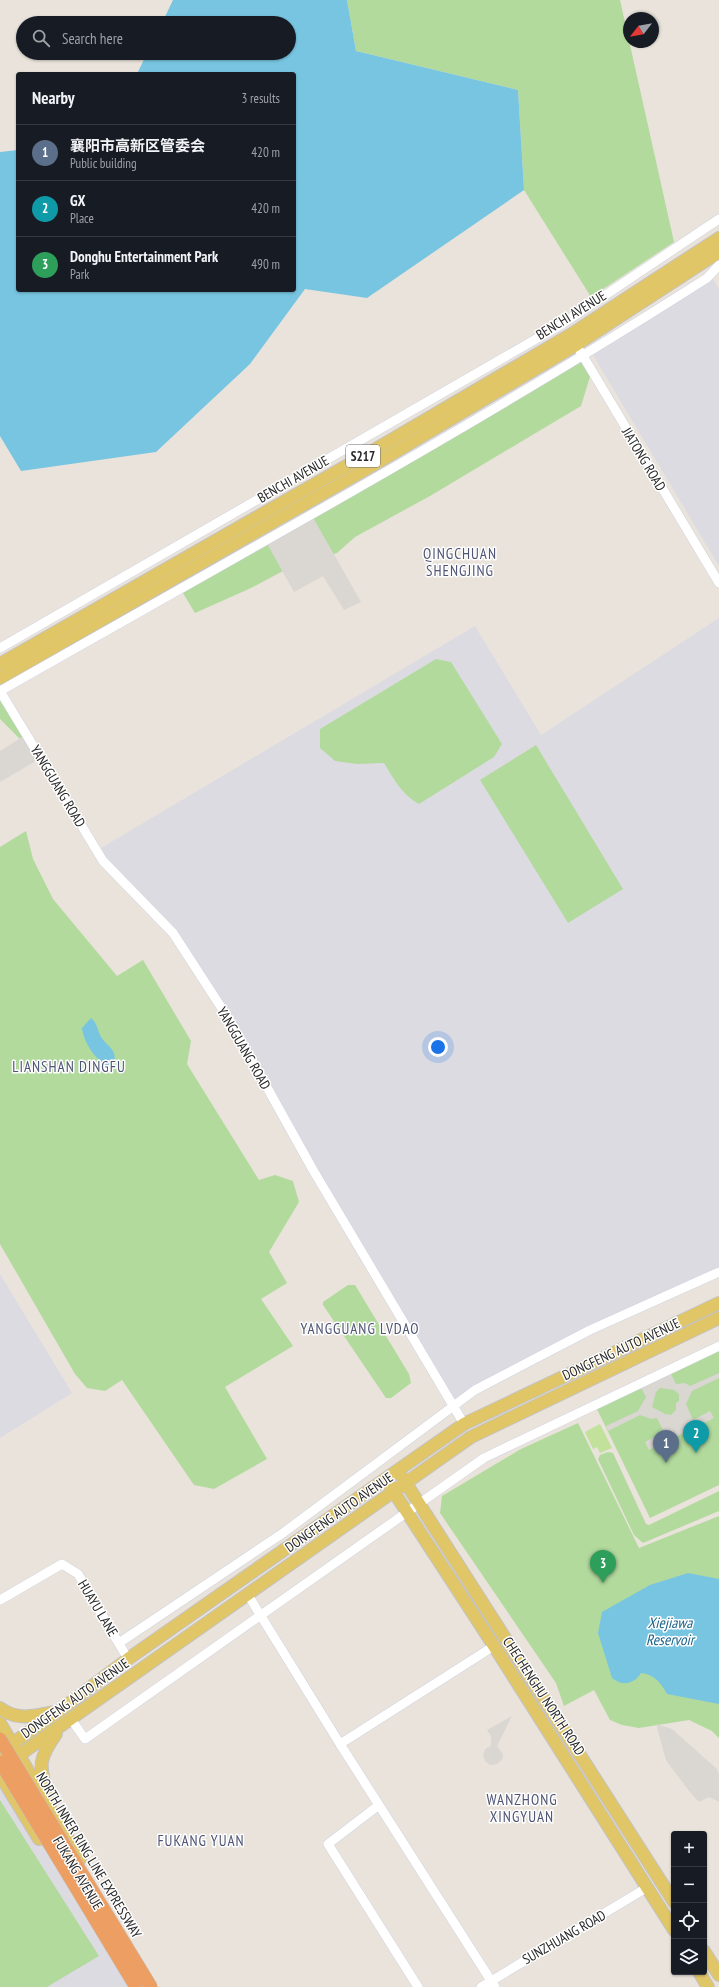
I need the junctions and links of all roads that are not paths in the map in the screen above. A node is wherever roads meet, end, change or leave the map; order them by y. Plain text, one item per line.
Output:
1 (719, 219) edge
2 (719, 238) edge
3 (719, 252) edge
4 (719, 266) edge
5 (570, 335) junction
6 (579, 350) junction
7 (719, 583) edge
8 (0, 648) edge
9 (0, 664) edge
10 (0, 678) edge
11 (0, 691) edge
12 (719, 1272) edge
13 (719, 1303) edge
14 (719, 1318) edge
15 (719, 1346) edge
16 (454, 1407) junction
17 (464, 1424) junction
18 (398, 1471) junction
19 (386, 1480) junction
20 (406, 1483) junction
21 (393, 1491) junction
22 (419, 1503) junction
23 (406, 1511) junction
24 (248, 1595) junction
25 (0, 1600) edge
26 (260, 1614) junction
27 (119, 1643) junction
28 (494, 1646) junction
29 (128, 1659) junction
30 (0, 1708) edge
31 (59, 1711) junction
32 (67, 1722) junction
33 (0, 1723) edge
34 (6, 1741) edge
35 (340, 1744) junction
36 (0, 1752) edge
37 (19, 1756) junction
38 (0, 1762) edge
39 (0, 1769) edge
40 (0, 1775) edge
41 (0, 1794) edge
42 (379, 1805) junction
43 (50, 1808) junction
44 (24, 1815) junction
45 (648, 1887) junction
46 (671, 1897) edge
47 (671, 1925) edge
48 (707, 1956) edge
49 (701, 1975) edge
50 (719, 1975) edge
51 (493, 1984) edge
52 (129, 1987) edge
53 (136, 1987) edge
54 (151, 1987) edge
55 (157, 1987) edge
56 (418, 1987) edge
57 (481, 1987) edge
58 (708, 1987) edge

1 - 8 street
2 - 5 main road, BENCHI AVENUE / S217
3 - 6 main road, BENCHI AVENUE / S217
4 - 6 street
5 - 6 street, JIATONG ROAD
5 - 9 main road, BENCHI AVENUE / S217
6 - 7 street, JIATONG ROAD
6 - 10 main road, BENCHI AVENUE / S217
6 - 11 street
11 - 16 street, YANGGUANG ROAD
12 - 16 street
13 - 17 main road, DONGFENG AUTO AVENUE
14 - 20 main road, DONGFENG AUTO AVENUE
15 - 22 street
16 - 17 street, YANGGUANG ROAD
16 - 27 street
17 - 18 main road, DONGFENG AUTO AVENUE
18 - 19 main road, DONGFENG AUTO AVENUE
18 - 20 main road, CHECHENGHU NORTH ROAD
19 - 21 main road, CHECHENGHU NORTH ROAD
19 - 29 main road, DONGFENG AUTO AVENUE
20 - 21 main road, DONGFENG AUTO AVENUE
20 - 22 main road, CHECHENGHU NORTH ROAD
21 - 23 main road, CHECHENGHU NORTH ROAD
21 - 24 main road, DONGFENG AUTO AVENUE
22 - 23 street
22 - 46 main road, CHECHENGHU NORTH ROAD
23 - 26 street
23 - 28 main road, CHECHENGHU NORTH ROAD
24 - 26 street
24 - 32 main road, DONGFENG AUTO AVENUE
25 - 27 street, HUAYU LANE
26 - 32 street
26 - 35 street
27 - 29 street, HUAYU LANE
28 - 35 street
28 - 45 main road, CHECHENGHU NORTH ROAD
29 - 31 main road, DONGFENG AUTO AVENUE
30 - 31 main road
31 - 34 main road, DONGFENG AUTO AVENUE
32 - 37 main road, DONGFENG AUTO AVENUE
32 - 43 main road
33 - 34 main road, FUKANG AVENUE
34 - 36 main road, DONGFENG AUTO AVENUE
34 - 37 main road, FUKANG AVENUE
34 - 54 highway, NORTH INNER RING LINE EXPRESSWAY, bridge
35 - 42 street
37 - 39 main road, DONGFENG AUTO AVENUE
37 - 43 main road, FUKANG AVENUE
38 - 53 highway, NORTH INNER RING LINE EXPRESSWAY, bridge
40 - 44 main road, FUKANG AVENUE
41 - 44 main road
42 - 51 street
42 - 56 street
43 - 55 main road, FUKANG AVENUE
44 - 52 main road, FUKANG AVENUE
45 - 47 main road, CHECHENGHU NORTH ROAD
45 - 51 street, SUNZHUANG ROAD
48 - 50 main road
49 - 58 main road
51 - 57 street, SUNZHUANG ROAD

